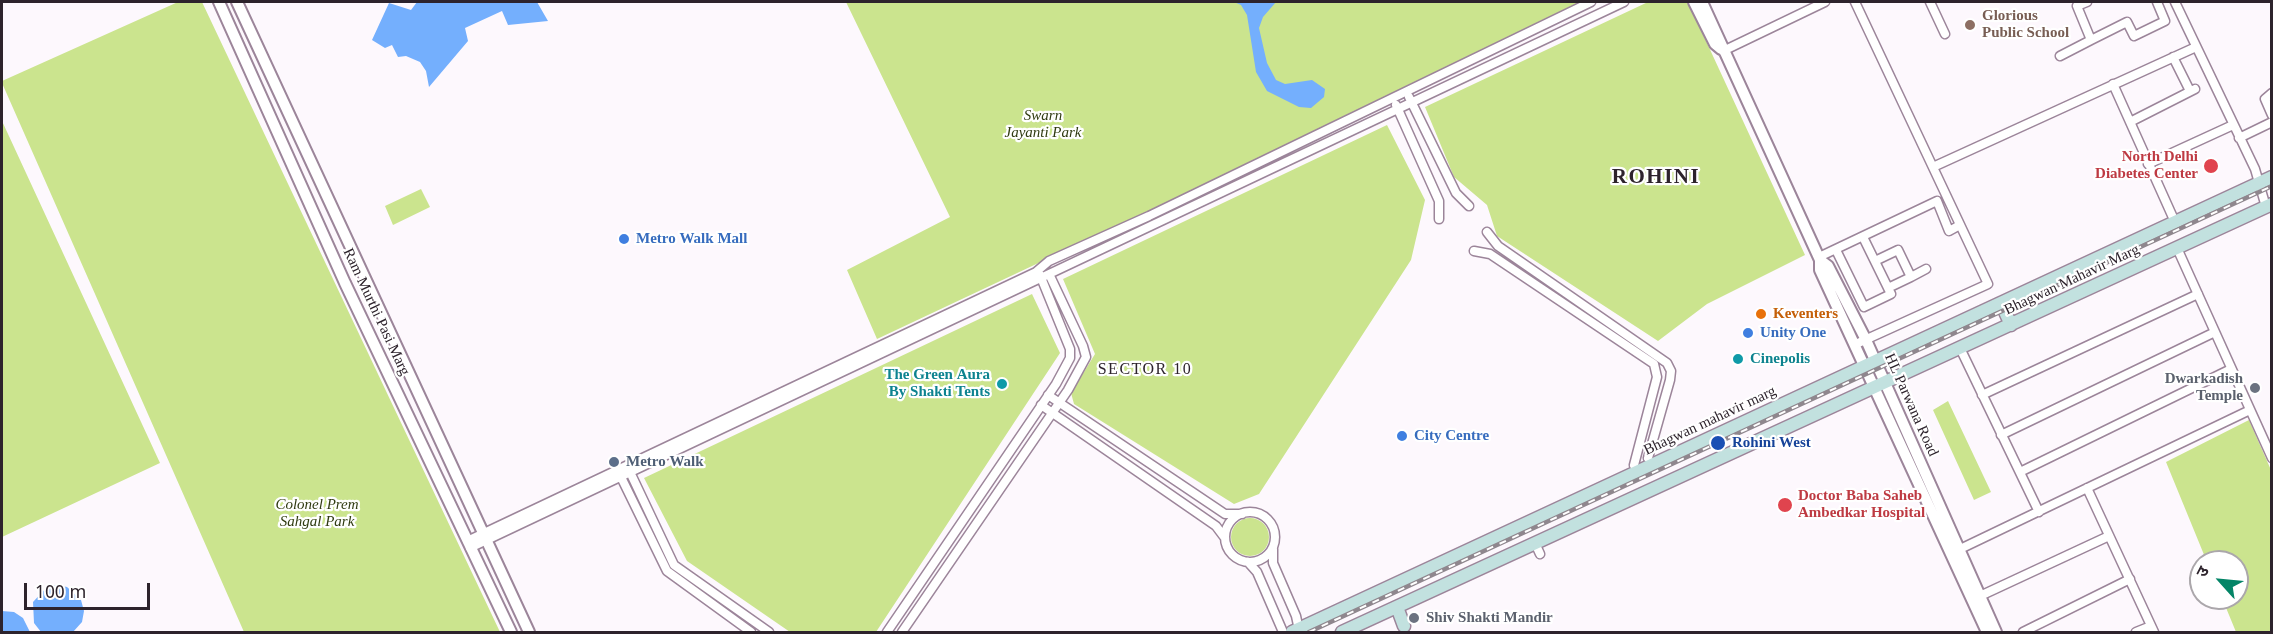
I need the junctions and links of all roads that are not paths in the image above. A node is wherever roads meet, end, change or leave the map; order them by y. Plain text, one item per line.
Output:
1 (219, 2) edge
2 (237, 2) edge
3 (1591, 2) edge
4 (1624, 2) edge
5 (1694, 2) edge
6 (1702, 2) edge
7 (1825, 2) edge
8 (1855, 2) edge
9 (1930, 2) edge
10 (2087, 2) edge
11 (2157, 2) edge
12 (2175, 2) edge
13 (1945, 34) dead end
14 (2091, 40) junction
15 (2196, 47) junction
16 (1722, 50) junction
17 (2060, 56) dead end
18 (2173, 57) junction
19 (2114, 84) junction
20 (1406, 91) junction
21 (2271, 93) edge
22 (1393, 98) junction
23 (1412, 101) junction
24 (1397, 108) junction
25 (2271, 116) edge
26 (2130, 122) junction
27 (2271, 122) edge
28 (2232, 125) junction
29 (2239, 138) junction
30 (2148, 164) junction
31 (1933, 167) junction
32 (2271, 177) edge
33 (2259, 183) junction
34 (1469, 206) dead end
35 (2269, 206) edge
36 (1439, 219) dead end
37 (2175, 222) junction
38 (1960, 225) junction
39 (1487, 232) dead end
40 (1863, 237) junction
41 (2177, 248) junction
42 (1836, 250) junction
43 (1474, 251) dead end
44 (1820, 258) junction
45 (1875, 261) junction
46 (1042, 267) junction
47 (1926, 269) dead end
48 (1050, 276) junction
49 (1911, 277) junction
50 (1039, 279) junction
51 (1888, 288) junction
52 (2198, 294) junction
53 (2001, 303) junction
54 (2011, 325) junction
55 (2215, 332) junction
56 (1861, 342) junction
57 (1960, 348) junction
58 (1870, 364) junction
59 (2231, 369) junction
60 (1880, 385) junction
61 (1048, 395) junction
62 (1982, 395) junction
63 (1059, 402) junction
64 (1041, 405) junction
65 (2250, 410) junction
66 (1052, 412) junction
67 (2001, 435) junction
68 (1648, 458) dead end
69 (2271, 458) edge
70 (1634, 465) dead end
71 (630, 472) junction
72 (2020, 472) junction
73 (621, 477) junction
74 (2087, 488) junction
75 (2039, 512) junction
76 (1242, 513) junction
77 (2109, 536) junction
78 (485, 537) junction
79 (1225, 538) junction
80 (469, 544) junction
81 (1273, 549) junction
82 (1958, 550) junction
83 (1248, 562) junction
84 (2130, 579) junction
85 (1980, 596) junction
86 (1397, 607) junction
87 (1404, 626) dead end
88 (747, 628) edge
89 (2153, 629) edge
90 (1296, 631) edge
91 (511, 633) edge
92 (528, 633) edge
93 (769, 633) edge
94 (887, 633) edge
95 (902, 633) edge
96 (1283, 633) edge
97 (1342, 633) edge
98 (1987, 633) edge
99 (1996, 633) edge
100 (2023, 633) edge
101 (2136, 633) edge

1 - 80 street, Ram Murthi Pasi Marg
2 - 78 street, Ram Murthi Pasi Marg
3 - 20 street
4 - 23 street
5 - 16 street
6 - 16 street, HL Parwana Road
7 - 16 street
8 - 31 street
9 - 13 street
10 - 14 street
11 - 14 street
12 - 15 street
14 - 17 street
15 - 18 street
15 - 28 street
16 - 44 street, HL Parwana Road
18 - 19 street
18 - 26 street
19 - 26 street
19 - 31 street
20 - 22 street
20 - 23 street
21 - 25 street
22 - 24 street
22 - 46 street
23 - 24 street
23 - 34 street
24 - 36 street
24 - 48 street
26 - 30 street
27 - 29 street
28 - 29 street
28 - 30 street
29 - 33 street
30 - 37 street
31 - 38 street
32 - 33 main road, Bhagwan mahavir marg
33 - 35 street
33 - 37 main road, Bhagwan mahavir marg
35 - 41 main road, Bhagwan Mahavir Marg
37 - 53 main road, Bhagwan mahavir marg
38 - 40 street
38 - 56 street
39 - 68 street
40 - 42 street
40 - 45 street
41 - 52 street
41 - 54 main road, Bhagwan Mahavir Marg
42 - 44 street
42 - 51 street
43 - 70 street
44 - 56 street, HL Parwana Road
45 - 49 street
45 - 51 street
46 - 50 street
46 - 78 street
47 - 49 street
48 - 50 street
48 - 63 street
49 - 51 street
50 - 61 street
50 - 71 street
52 - 55 street
52 - 62 street
53 - 54 main road
53 - 58 main road, Bhagwan mahavir marg
54 - 57 main road, Bhagwan Mahavir Marg
55 - 59 street
55 - 67 street
56 - 58 street, HL Parwana Road
57 - 60 main road, Bhagwan Mahavir Marg
57 - 62 street
58 - 60 street, HL Parwana Road
58 - 90 main road, Bhagwan mahavir marg
59 - 65 street
59 - 72 street
60 - 82 street, HL Parwana Road
60 - 86 main road
60 - 98 street, HL Parwana Road
61 - 63 street
61 - 64 street
62 - 67 street
63 - 66 street
63 - 76 street
64 - 66 street
64 - 94 street
65 - 69 street
65 - 74 street
66 - 79 street
66 - 95 street
67 - 72 street
71 - 73 street
71 - 88 street
72 - 75 street
73 - 78 street
73 - 88 street
74 - 75 street
74 - 77 street
75 - 82 street
76 - 79 street
76 - 81 street
77 - 84 street
77 - 85 street
78 - 80 street
78 - 92 street, Ram Murthi Pasi Marg
79 - 83 street
80 - 91 street, Ram Murthi Pasi Marg
81 - 83 street
81 - 90 street
82 - 85 street, HL Parwana Road
83 - 96 street
84 - 89 street
84 - 100 street
85 - 99 street, HL Parwana Road
86 - 87 main road
86 - 97 main road
88 - 93 street
89 - 101 street

